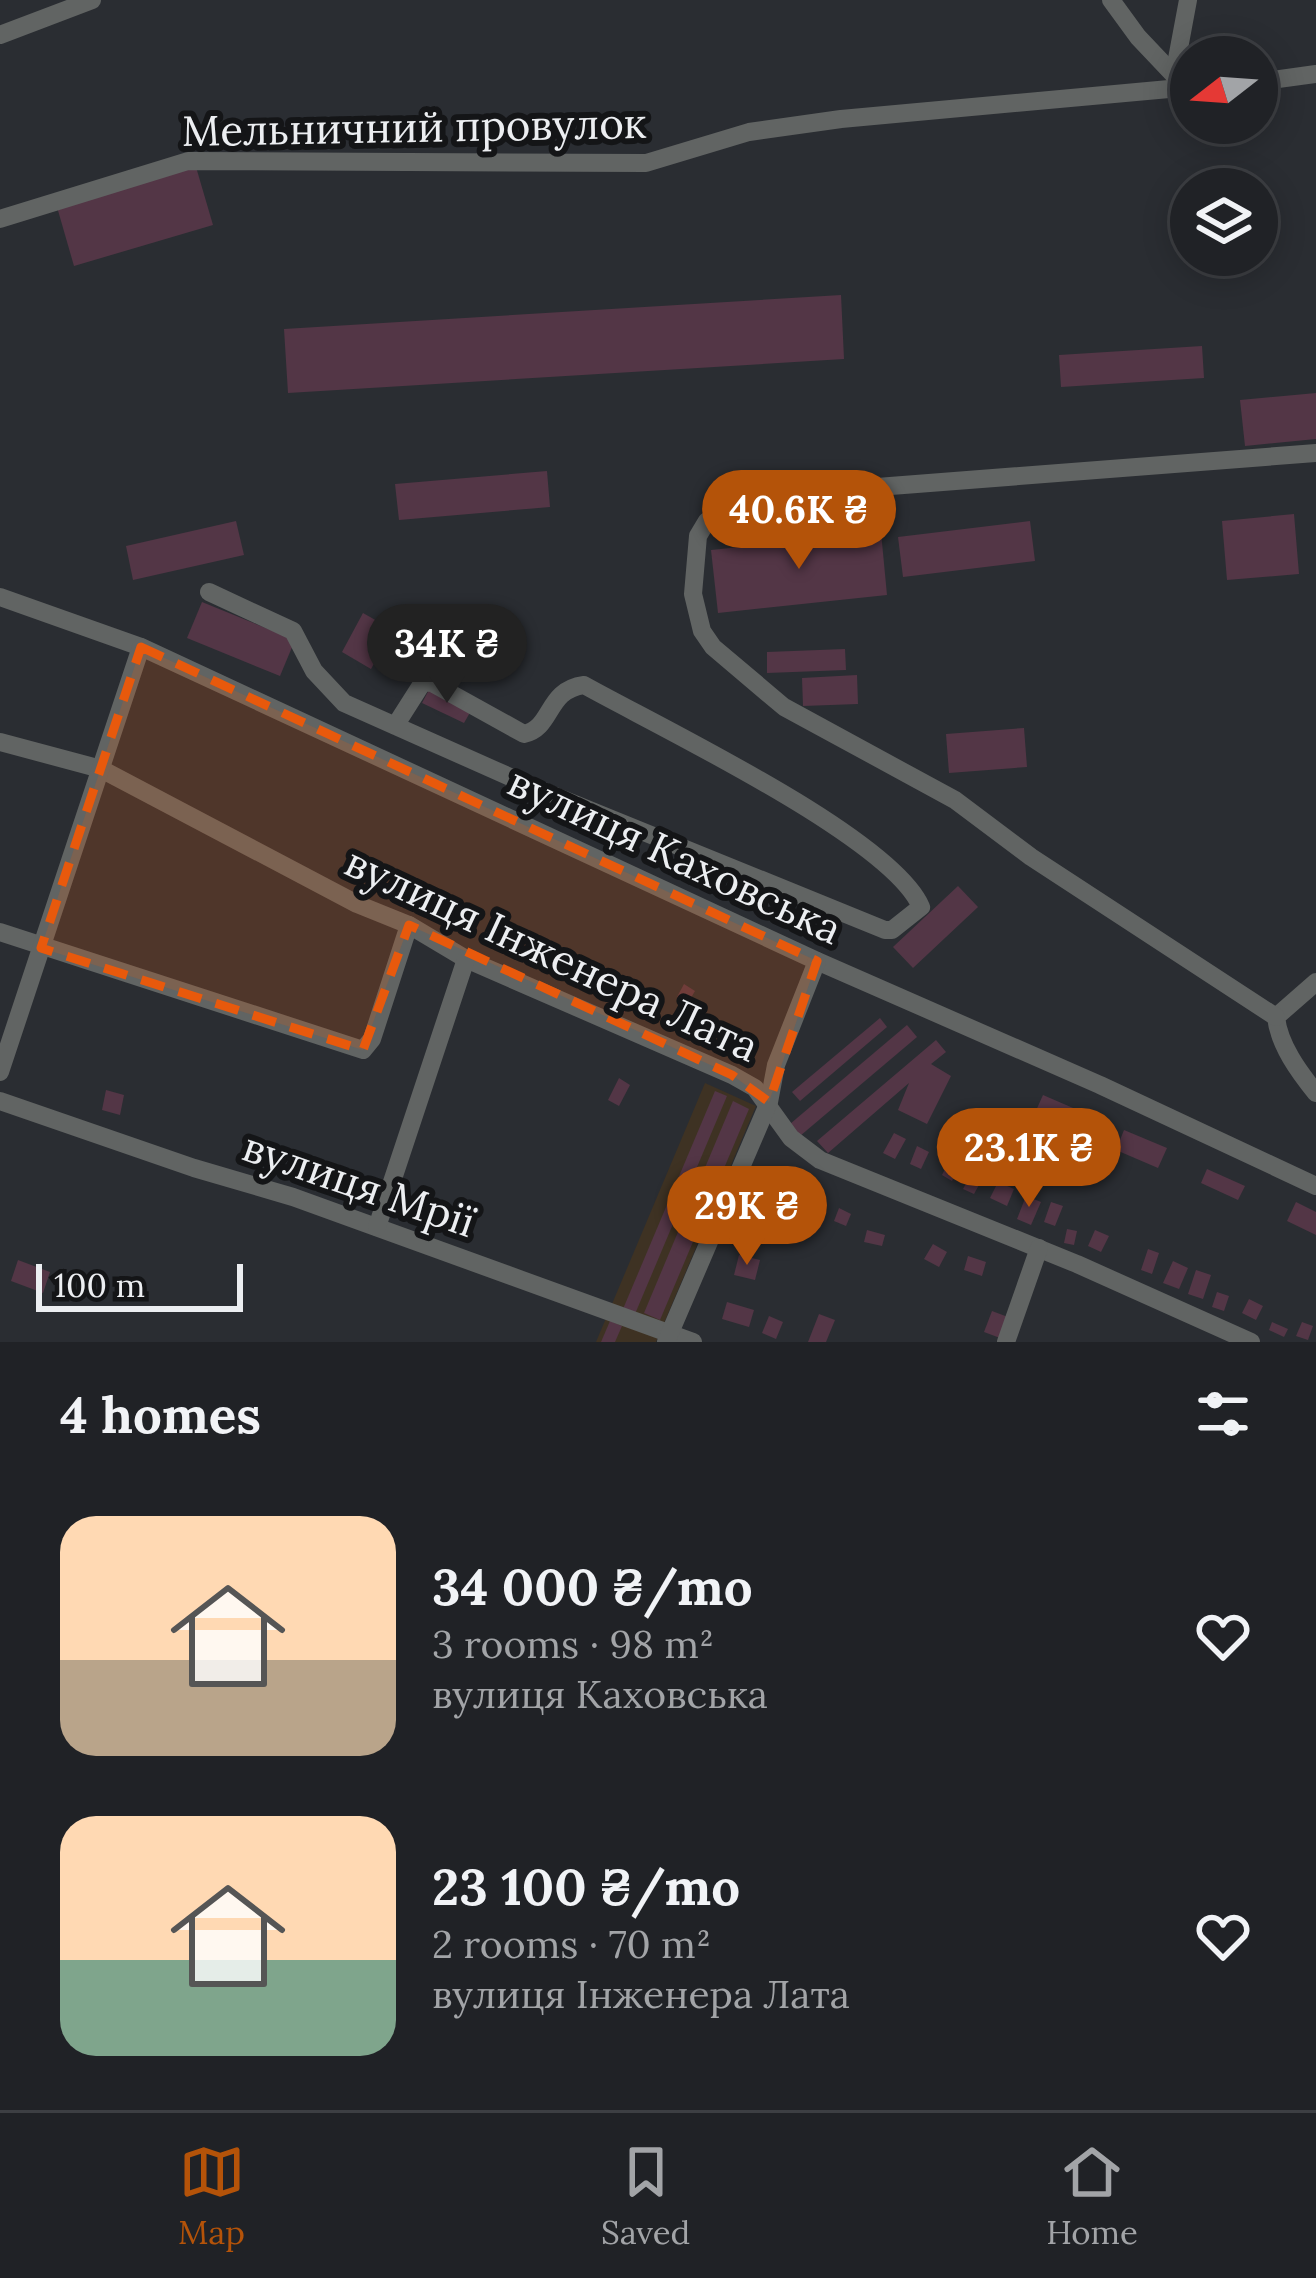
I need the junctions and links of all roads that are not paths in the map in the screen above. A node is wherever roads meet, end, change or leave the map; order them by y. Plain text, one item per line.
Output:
1 (92, 0) edge
2 (1111, 0) edge
3 (1188, 0) edge
4 (0, 34) edge
5 (1185, 36) edge
6 (1170, 71) edge
7 (1316, 74) edge
8 (1278, 79) edge
9 (1170, 84) edge
10 (0, 219) edge
11 (1316, 453) edge
12 (209, 592) dead end
13 (0, 597) edge
14 (141, 647) junction
15 (344, 703) junction
16 (395, 726) junction
17 (330, 734) junction
18 (0, 742) edge
19 (100, 769) junction
20 (409, 926) junction
21 (0, 932) edge
22 (41, 948) junction
23 (466, 959) junction
24 (818, 961) junction
25 (1316, 982) edge
26 (1276, 1017) junction
27 (0, 1072) edge
28 (1316, 1094) edge
29 (0, 1101) edge
30 (769, 1102) junction
31 (1316, 1186) edge
32 (376, 1227) junction
33 (1039, 1248) junction
34 (668, 1338) edge
35 (693, 1342) edge
36 (1006, 1342) edge
37 (1251, 1342) edge

1 - 4 street
2 - 6 street
3 - 5 street
7 - 8 street
9 - 10 street, Мельничний провулок
11 - 26 street
12 - 15 street
13 - 14 street, вулиця Каховська
14 - 17 street, вулиця Каховська
14 - 19 street
15 - 16 street
15 - 17 street
16 - 16 street
17 - 24 street, вулиця Каховська
18 - 19 street, вулиця Інженера Лата
19 - 20 street, вулиця Інженера Лата
19 - 22 street
20 - 22 street
20 - 23 street, вулиця Інженера Лата
21 - 22 street
22 - 27 street
23 - 30 street, вулиця Інженера Лата
23 - 32 street
24 - 30 street
24 - 31 street, вулиця Каховська
25 - 26 street
26 - 28 street
29 - 32 street, вулиця Мрії
30 - 33 street, вулиця Інженера Лата
30 - 34 street
32 - 34 street, вулиця Мрії
33 - 36 street
33 - 37 street, вулиця Інженера Лата
34 - 35 street, вулиця Мрії

